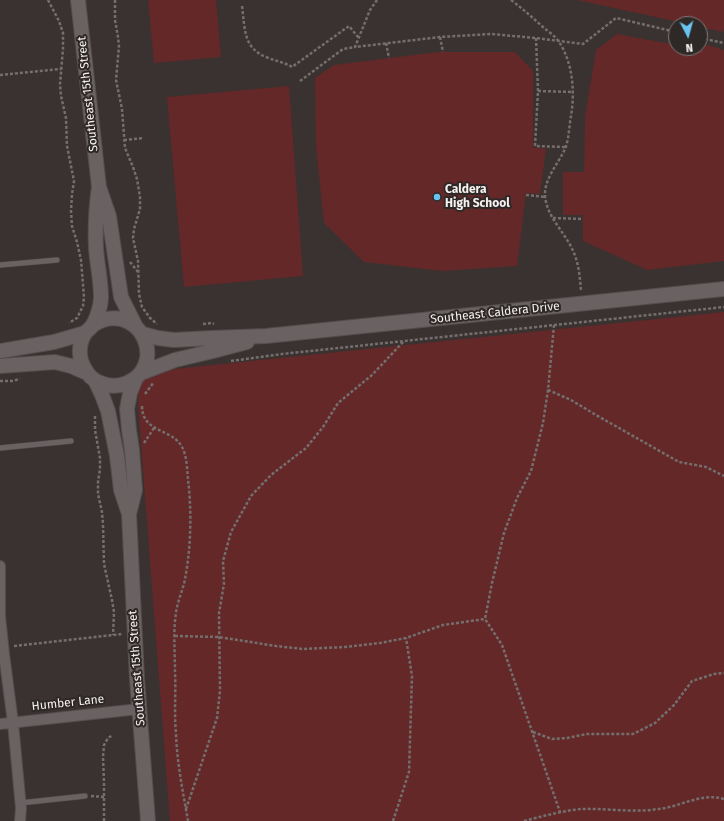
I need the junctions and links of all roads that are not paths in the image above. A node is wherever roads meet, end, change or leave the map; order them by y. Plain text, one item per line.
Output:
1 (78, 0) edge
2 (99, 187) junction
3 (57, 260) dead end
4 (0, 265) edge
5 (724, 289) edge
6 (89, 329) junction
7 (139, 330) junction
8 (266, 336) junction
9 (0, 351) edge
10 (0, 366) edge
11 (138, 375) junction
12 (91, 377) junction
13 (71, 441) dead end
14 (0, 448) edge
15 (129, 514) junction
16 (0, 568) edge
17 (139, 709) junction
18 (13, 722) junction
19 (0, 724) edge
20 (85, 796) dead end
21 (20, 803) junction
22 (20, 821) edge
23 (148, 821) edge

1 - 2 main road, Southeast 15th Street
2 - 6 main road, Southeast 15th Street
2 - 7 main road, Southeast 15th Street
3 - 4 lane
5 - 8 main road, Southeast Caldera Drive
6 - 7 main road
6 - 9 main road
6 - 12 main road
7 - 8 main road, Southeast Caldera Drive
7 - 11 main road
8 - 11 main road, Southeast Caldera Drive
10 - 12 main road
11 - 12 main road
11 - 15 main road, Southeast 15th Street
12 - 15 main road, Southeast 15th Street
13 - 14 lane
15 - 17 main road, Southeast 15th Street
16 - 18 street
17 - 18 street, Humber Lane
17 - 23 main road, Southeast 15th Street
18 - 19 street, Humber Lane
18 - 21 street
20 - 21 lane
21 - 22 street

